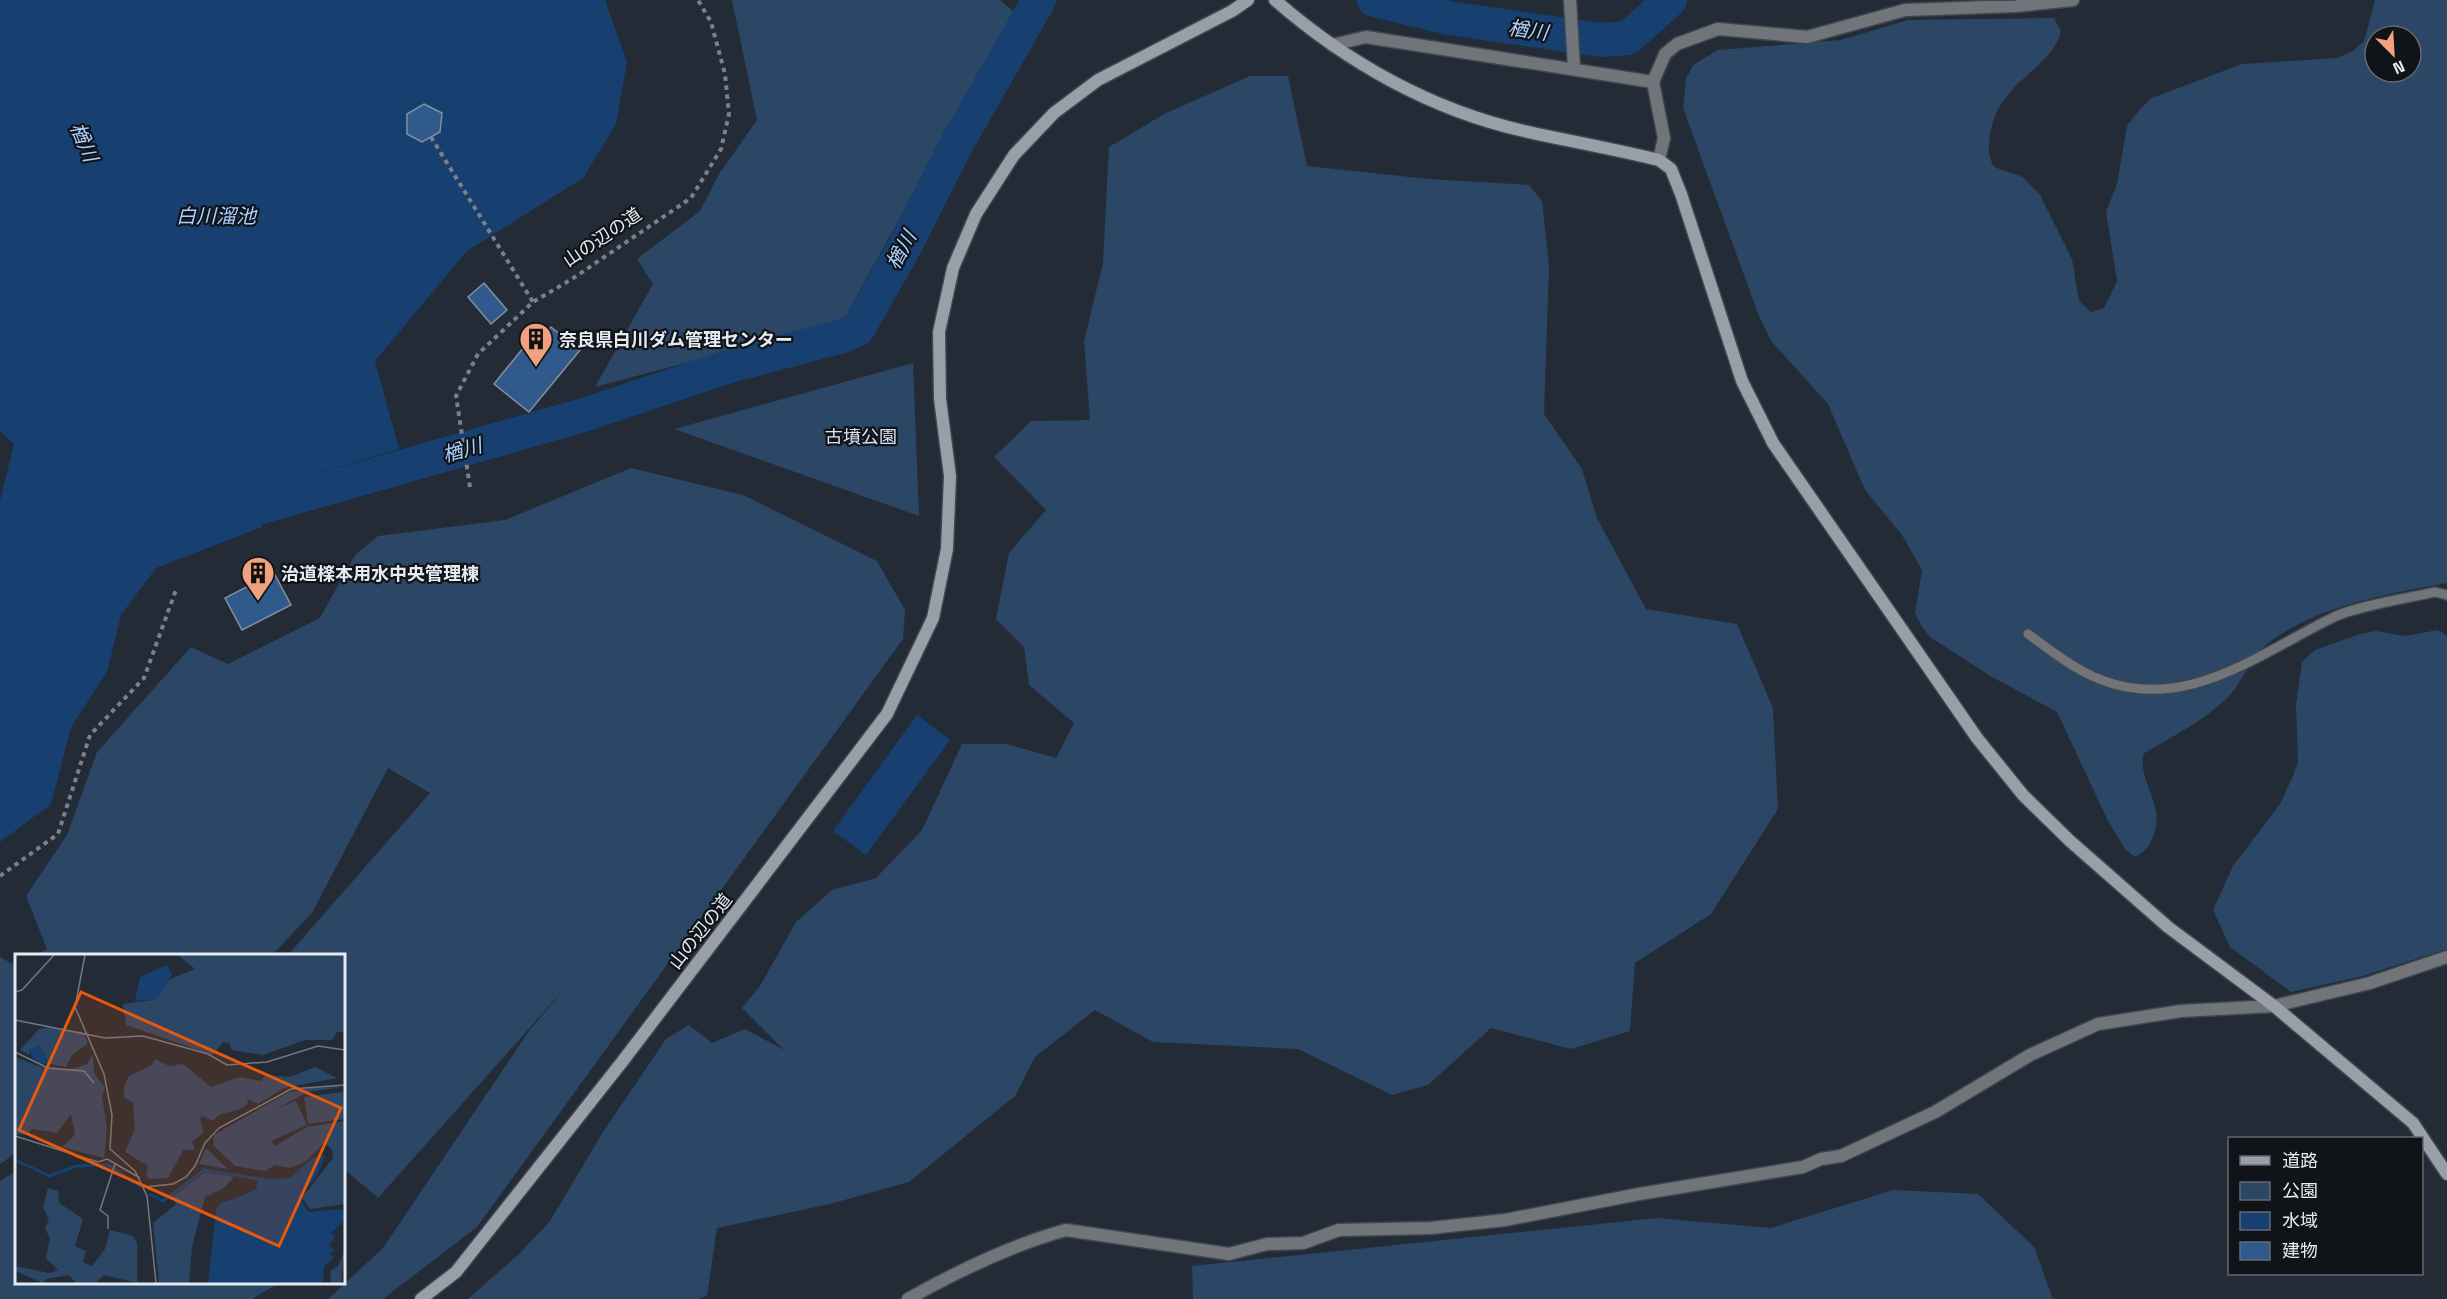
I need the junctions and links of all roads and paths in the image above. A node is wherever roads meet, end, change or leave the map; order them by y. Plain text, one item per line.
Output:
1 (698, 0) edge
2 (1248, 0) edge
3 (1275, 0) edge
4 (1570, 0) edge
5 (2073, 0) edge
6 (1332, 45) junction
7 (1574, 68) junction
8 (1653, 82) junction
9 (431, 137) dead end
10 (1659, 160) junction
11 (533, 302) junction
12 (470, 487) dead end
13 (177, 587) dead end
14 (2447, 595) edge
15 (2028, 634) dead end
16 (0, 876) edge
17 (2447, 957) edge
18 (2274, 1006) junction
19 (2422, 1137) edge
20 (2423, 1138) edge
21 (2447, 1174) edge
22 (421, 1299) edge
23 (908, 1299) edge

1 - 11 path, 山の辺の道
2 - 22 street, 山の辺の道
3 - 6 street
4 - 7 street
5 - 8 street
6 - 7 street
6 - 10 street
7 - 8 street
8 - 10 street
9 - 11 path
10 - 18 street
11 - 12 path, 山の辺の道
13 - 16 path
14 - 15 lane
17 - 18 street
18 - 19 street
18 - 23 street
20 - 21 street

